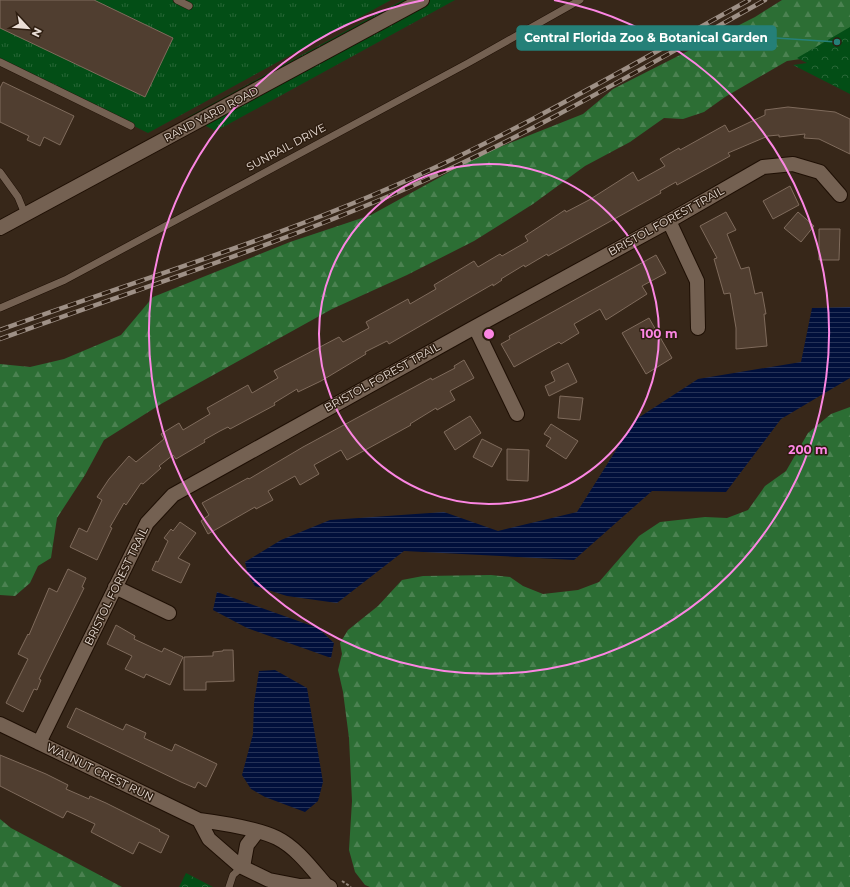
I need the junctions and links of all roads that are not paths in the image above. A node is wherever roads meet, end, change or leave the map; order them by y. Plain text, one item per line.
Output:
1 (176, 0) edge
2 (422, 0) edge
3 (580, 0) edge
4 (189, 6) dead end
5 (0, 62) edge
6 (131, 126) dead end
7 (0, 172) edge
8 (840, 195) dead end
9 (25, 214) junction
10 (668, 221) junction
11 (0, 228) edge
12 (0, 308) edge
13 (474, 326) junction
14 (698, 328) dead end
15 (517, 414) dead end
16 (115, 587) junction
17 (169, 613) dead end
18 (0, 724) edge
19 (39, 743) junction
20 (199, 820) junction
21 (257, 832) junction
22 (243, 867) junction
23 (328, 886) edge
24 (229, 887) edge

1 - 4 lane
2 - 9 street, RAND YARD ROAD
3 - 12 lane, SUNRAIL DRIVE
5 - 6 lane
7 - 9 lane
8 - 10 street, BRISTOL FOREST TRAIL
9 - 11 street, RAND YARD ROAD
10 - 13 street, BRISTOL FOREST TRAIL
10 - 14 street
13 - 15 street
13 - 16 street, BRISTOL FOREST TRAIL
16 - 17 street
16 - 19 street, BRISTOL FOREST TRAIL
18 - 19 street, WALNUT CREST RUN
19 - 20 street, WALNUT CREST RUN
20 - 21 street, WALNUT CREST RUN
20 - 22 street, WALNUT CREST RUN
21 - 22 street
21 - 23 street, WALNUT CREST RUN
22 - 23 street, WALNUT CREST RUN
22 - 24 lane

